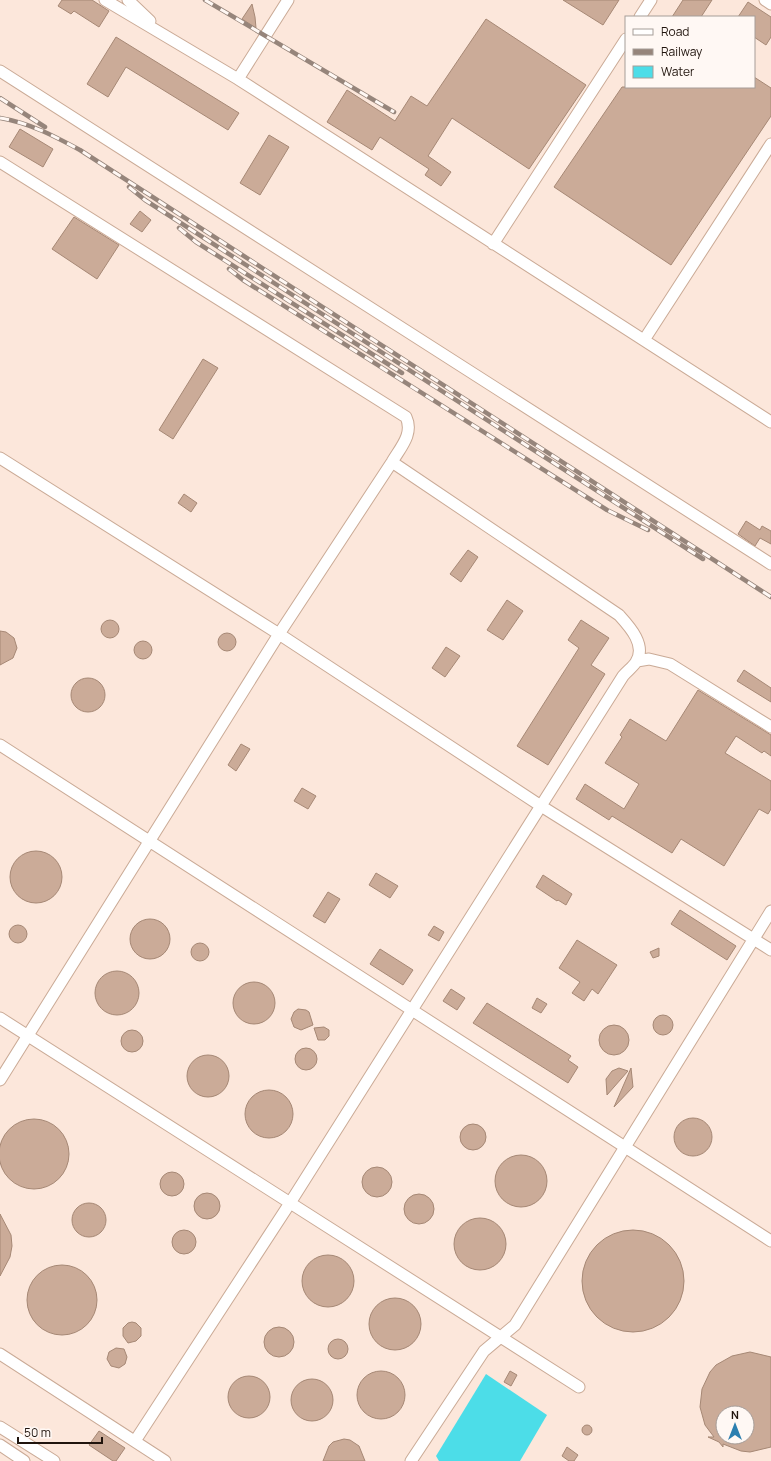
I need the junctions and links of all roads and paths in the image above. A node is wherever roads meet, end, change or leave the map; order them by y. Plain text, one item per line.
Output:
1 (105, 0) edge
2 (128, 0) edge
3 (288, 0) edge
4 (651, 0) edge
5 (765, 0) edge
6 (771, 4) edge
7 (641, 16) edge
8 (164, 34) junction
9 (625, 41) edge
10 (0, 71) edge
11 (238, 79) junction
12 (771, 144) edge
13 (0, 162) edge
14 (493, 244) junction
15 (644, 340) junction
16 (771, 422) edge
17 (0, 458) edge
18 (392, 462) junction
19 (771, 564) edge
20 (279, 634) junction
21 (637, 661) junction
22 (771, 728) edge
23 (0, 745) edge
24 (541, 806) junction
25 (149, 840) junction
26 (771, 911) edge
27 (753, 939) junction
28 (771, 950) edge
29 (412, 1010) junction
30 (0, 1018) edge
31 (27, 1036) junction
32 (0, 1080) edge
33 (625, 1147) junction
34 (290, 1203) junction
35 (771, 1241) edge
36 (498, 1337) junction
37 (0, 1354) edge
38 (579, 1387) dead end
39 (0, 1427) edge
40 (135, 1441) junction
41 (0, 1445) edge
42 (24, 1461) edge
43 (54, 1461) edge
44 (165, 1461) edge
45 (411, 1461) edge

1 - 8 lane
2 - 8 lane
3 - 11 lane
4 - 7 lane
5 - 6 lane
8 - 11 lane
9 - 14 lane
10 - 19 lane
11 - 14 lane
12 - 15 lane
13 - 18 lane
14 - 15 lane
15 - 16 lane
17 - 20 lane
18 - 20 lane
18 - 21 lane
20 - 24 lane
20 - 25 lane
21 - 22 lane
21 - 24 lane
23 - 25 lane
24 - 27 lane
24 - 29 lane
25 - 29 lane
25 - 31 lane
26 - 27 lane
27 - 28 lane
27 - 33 lane
29 - 33 lane
29 - 34 lane
30 - 31 lane
31 - 32 lane
31 - 34 lane
33 - 35 lane
33 - 36 lane
34 - 36 lane
34 - 40 lane
36 - 38 lane
36 - 45 lane
37 - 40 lane
39 - 43 lane
40 - 44 lane
41 - 42 lane

